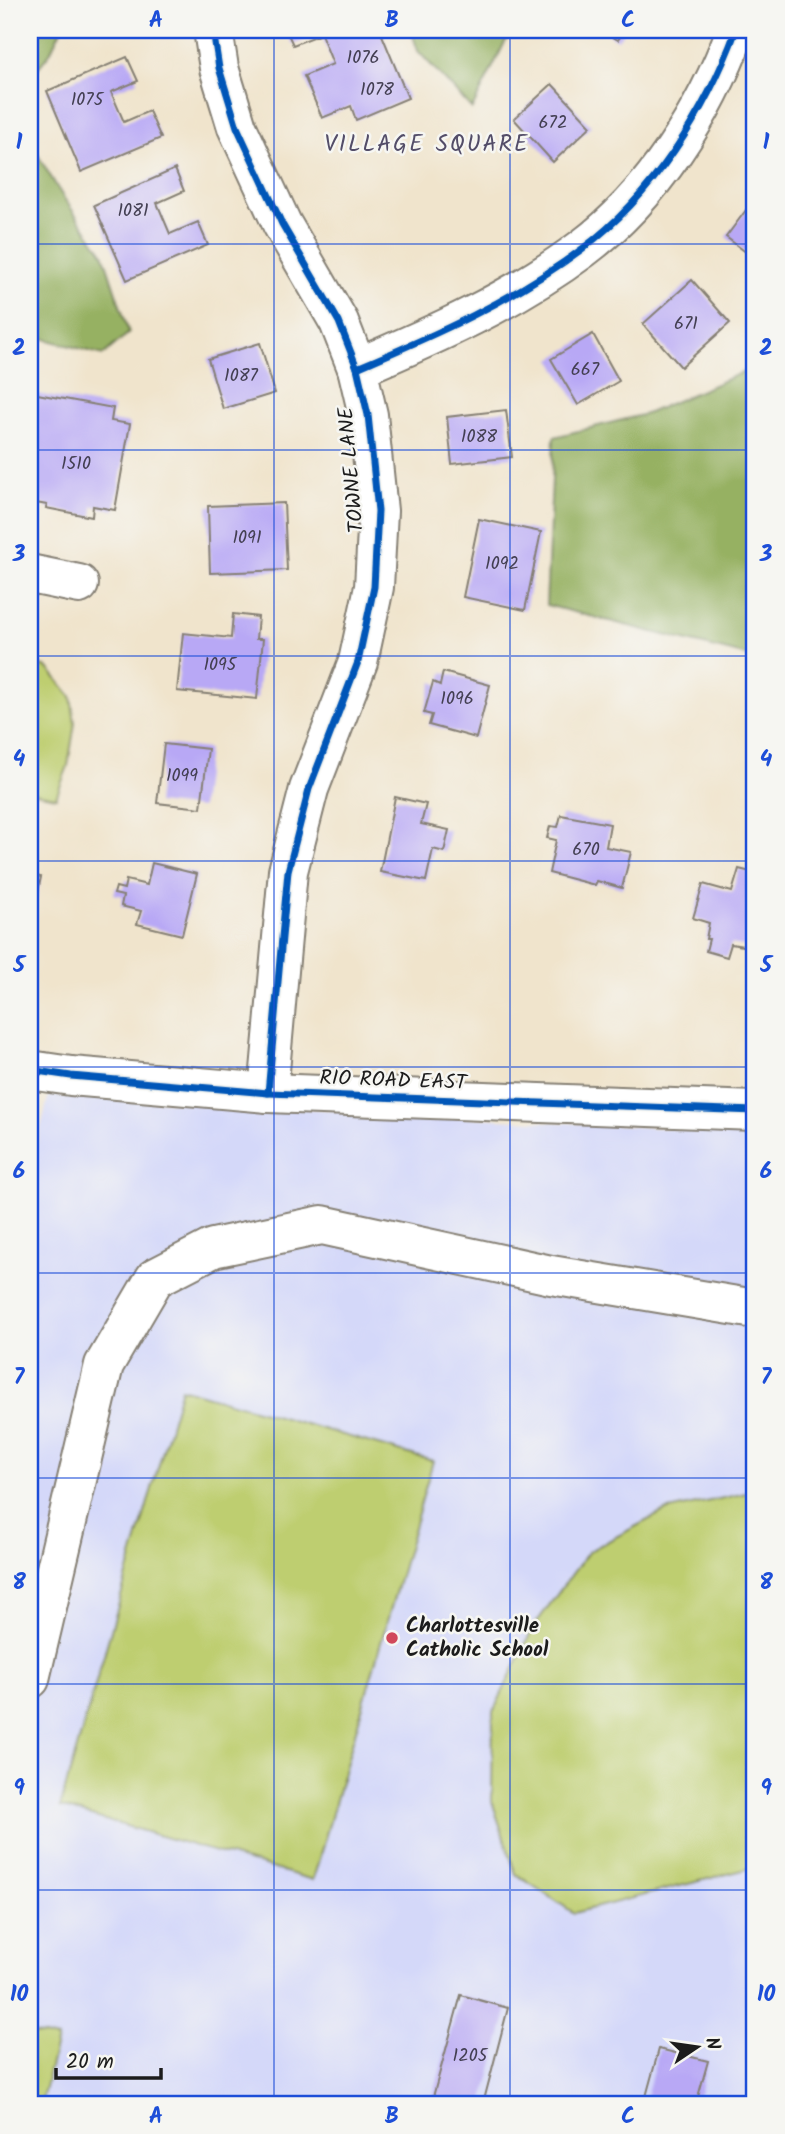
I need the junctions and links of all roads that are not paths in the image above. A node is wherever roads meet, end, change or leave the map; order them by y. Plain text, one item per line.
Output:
1 (213, 30) edge
2 (736, 30) edge
3 (357, 368) junction
4 (30, 574) edge
5 (79, 584) dead end
6 (30, 1070) edge
7 (268, 1093) junction
8 (755, 1111) edge
9 (755, 1309) edge
10 (30, 1679) edge

1 - 3 street, TOWNE LANE
2 - 3 street
3 - 7 street, TOWNE LANE
4 - 5 street
6 - 7 street, RIO ROAD EAST
7 - 8 street, RIO ROAD EAST
9 - 10 street

